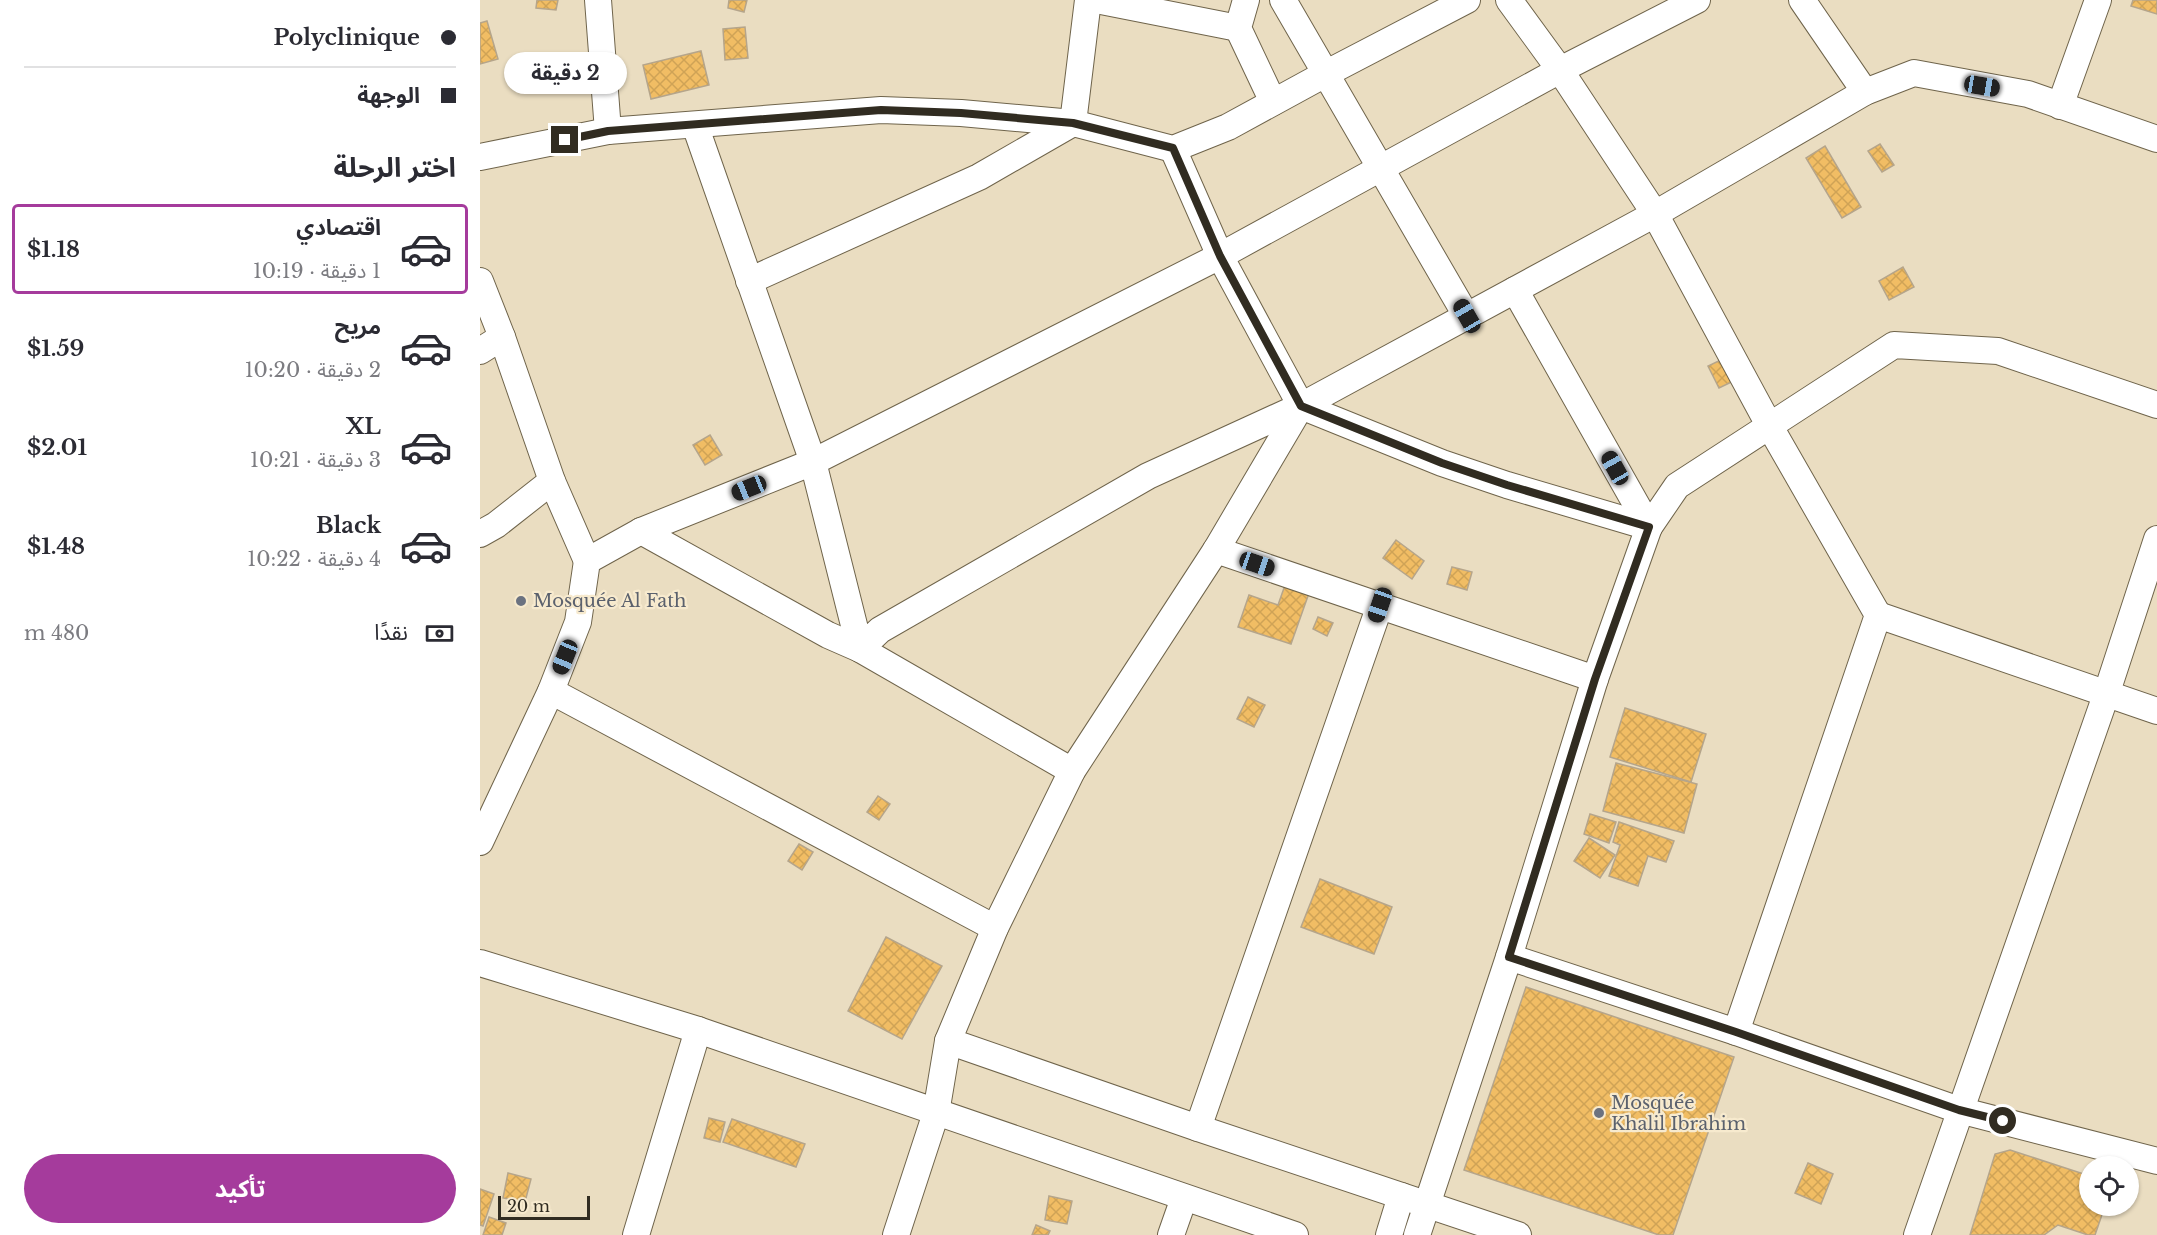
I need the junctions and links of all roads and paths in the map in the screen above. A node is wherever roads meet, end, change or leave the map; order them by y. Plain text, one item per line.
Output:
1 (598, 0) edge
2 (1089, 0) edge
3 (1096, 0) edge
4 (1246, 0) edge
5 (1283, 0) edge
6 (1467, 0) edge
7 (1509, 0) edge
8 (1697, 0) edge
9 (1802, 0) edge
10 (2098, 0) edge
11 (1238, 28) junction
12 (1560, 70) junction
13 (1327, 73) junction
14 (1865, 92) junction
15 (1273, 102) junction
16 (2060, 106) junction
17 (1073, 123) junction
18 (695, 125) junction
19 (608, 131) junction
20 (2157, 139) edge
21 (1173, 148) junction
22 (480, 157) edge
23 (1382, 167) junction
24 (1654, 214) junction
25 (1220, 256) junction
26 (480, 281) edge
27 (749, 281) junction
28 (1515, 290) junction
29 (1467, 316) junction
30 (502, 337) junction
31 (480, 351) edge
32 (2157, 405) edge
33 (1301, 406) junction
34 (1769, 425) junction
35 (813, 462) junction
36 (552, 481) junction
37 (1649, 527) junction
38 (641, 531) junction
39 (480, 534) edge
40 (2157, 539) edge
41 (1216, 550) junction
42 (587, 561) junction
43 (1380, 605) junction
44 (1878, 615) junction
45 (860, 648) junction
46 (1595, 679) junction
47 (551, 692) junction
48 (2106, 694) junction
49 (2157, 711) edge
50 (1072, 771) junction
51 (480, 842) edge
52 (995, 928) junction
53 (1509, 957) junction
54 (480, 963) edge
55 (698, 1030) junction
56 (1736, 1032) junction
57 (948, 1041) junction
58 (1959, 1110) junction
59 (936, 1113) junction
60 (1198, 1128) junction
61 (2157, 1161) edge
62 (1401, 1196) junction
63 (1184, 1198) junction
64 (1427, 1204) junction
65 (636, 1235) edge
66 (896, 1235) edge
67 (1171, 1235) edge
68 (1295, 1235) edge
69 (1389, 1235) edge
70 (1417, 1235) edge
71 (1518, 1235) edge
72 (1917, 1235) edge

1 - 19 street
2 - 17 street
3 - 11 street
4 - 11 street
5 - 13 street
6 - 13 street
7 - 12 street
8 - 12 street
9 - 14 street
10 - 16 street
11 - 15 street
12 - 23 street
12 - 24 street
13 - 15 street
13 - 23 street
14 - 16 street
14 - 24 street
15 - 21 street
16 - 20 street
17 - 18 street
17 - 21 street
17 - 27 street
18 - 19 street
18 - 27 street
19 - 22 street
21 - 25 street
23 - 25 street
23 - 29 street
24 - 28 street
24 - 34 street
25 - 33 street
25 - 35 street
26 - 30 street
27 - 35 street
28 - 29 street
28 - 37 street
29 - 33 street
30 - 31 street
30 - 36 street
32 - 34 street
33 - 37 street
33 - 41 street
33 - 45 street
34 - 37 street
34 - 44 street
35 - 38 street
35 - 45 street
36 - 39 street
36 - 42 street
37 - 46 street
38 - 42 street
38 - 45 street
40 - 48 street
41 - 43 street
41 - 50 street
42 - 47 street
43 - 46 street
43 - 60 street
44 - 48 street
44 - 56 street
45 - 50 street
46 - 53 street
47 - 51 street
47 - 52 street
48 - 49 street
48 - 58 street
50 - 52 street
52 - 57 street
53 - 56 street
53 - 64 street
54 - 55 street
55 - 59 street
55 - 65 street
56 - 58 street
57 - 59 street
57 - 60 street
58 - 61 street
58 - 72 street
59 - 63 street
59 - 66 street
60 - 62 street
62 - 64 street
62 - 69 street
63 - 67 street
63 - 68 street
64 - 70 street
64 - 71 street

